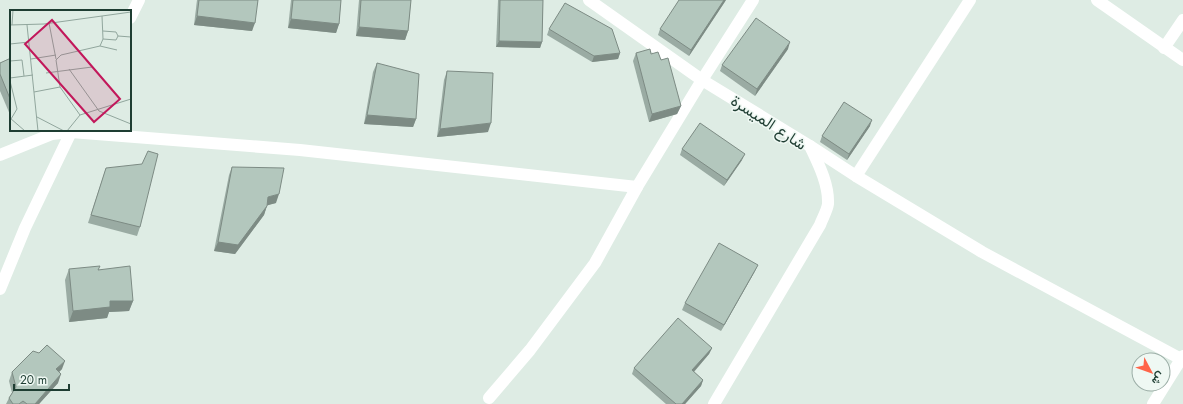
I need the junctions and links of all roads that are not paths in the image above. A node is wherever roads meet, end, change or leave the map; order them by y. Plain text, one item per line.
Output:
1 (139, 0) edge
2 (589, 0) edge
3 (753, 0) edge
4 (970, 0) edge
5 (1097, 0) edge
6 (131, 16) edge
7 (1183, 20) edge
8 (1164, 48) junction
9 (1183, 60) edge
10 (702, 80) junction
11 (72, 131) edge
12 (810, 146) junction
13 (0, 155) edge
14 (856, 176) junction
15 (637, 187) junction
16 (0, 289) edge
17 (1182, 358) edge
18 (489, 398) dead end
19 (714, 404) edge
20 (1153, 404) edge

1 - 6 street
2 - 10 street, شارع الميسرة
3 - 10 street
4 - 14 street
5 - 8 street
7 - 8 street
8 - 9 street
10 - 12 street, شارع الميسرة
10 - 15 street
11 - 13 street
11 - 15 street
11 - 16 street
12 - 14 street
12 - 19 street, شارع الميسرة
14 - 17 street
15 - 18 street
17 - 20 street

